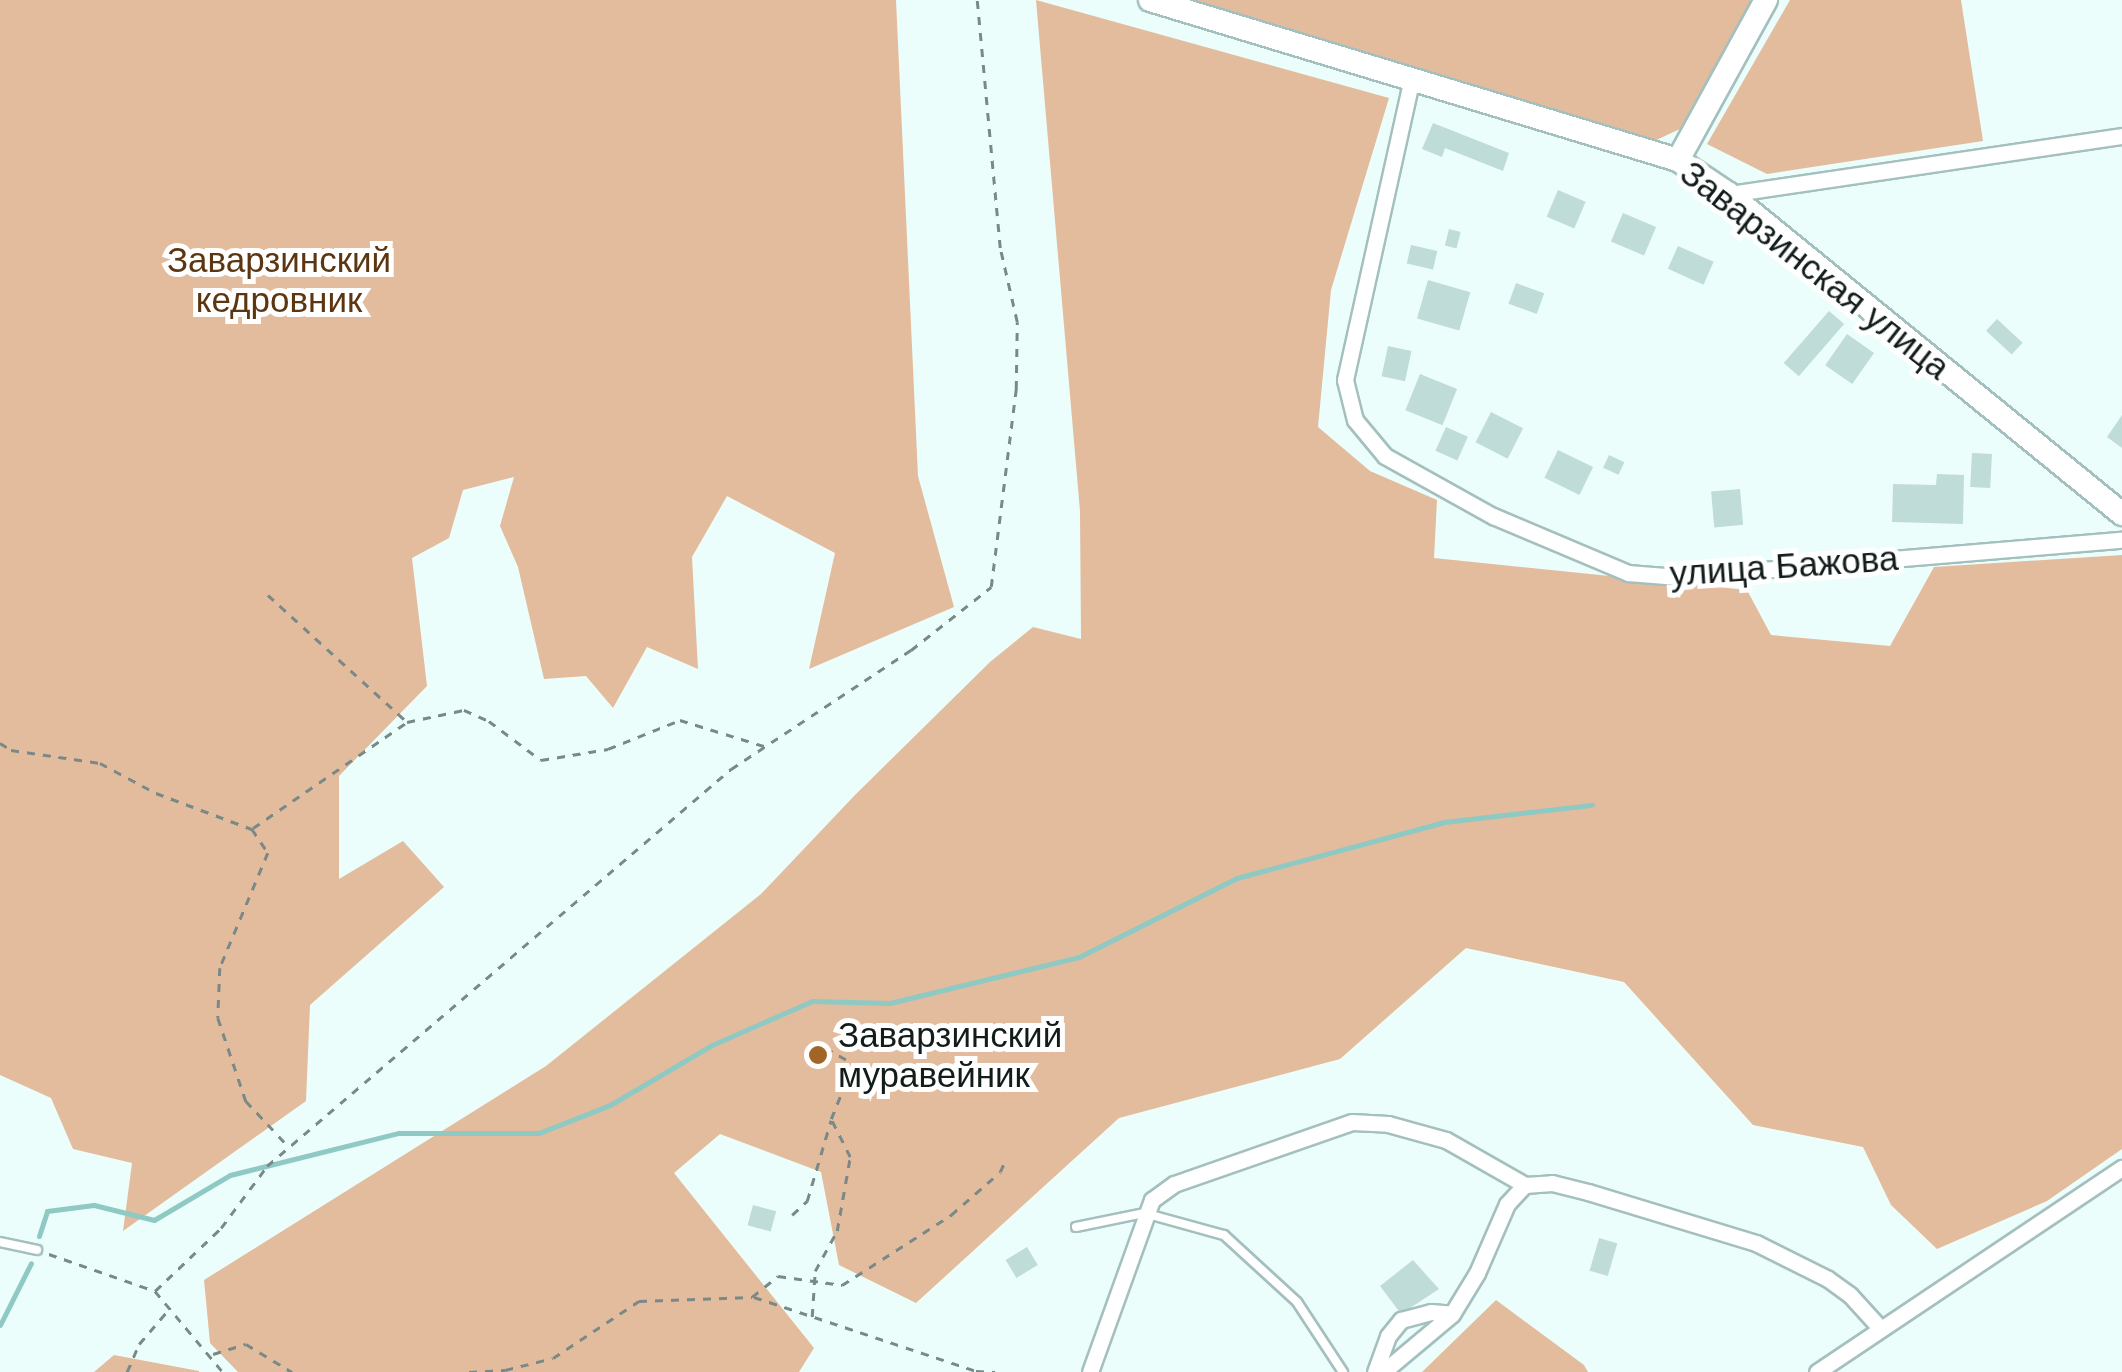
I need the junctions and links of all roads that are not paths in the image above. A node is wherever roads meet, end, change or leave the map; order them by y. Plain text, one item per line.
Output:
1 (1150, 0) edge
2 (1766, 0) edge
3 (1411, 82) junction
4 (2122, 136) edge
5 (1678, 160) junction
6 (1730, 194) junction
7 (2122, 514) edge
8 (2122, 540) edge
9 (2122, 1168) edge
10 (1525, 1185) junction
11 (1144, 1213) junction
12 (1076, 1227) dead end
13 (1, 1242) edge
14 (38, 1250) road end
15 (1452, 1314) junction
16 (1880, 1328) junction
17 (1090, 1372) edge
18 (1343, 1372) edge
19 (1375, 1372) edge
20 (1384, 1372) edge
21 (1817, 1372) edge

1 - 3 street, Заварзинская улица
2 - 5 street
3 - 5 street, Заварзинская улица
3 - 8 street, улица Бажова
4 - 6 street
5 - 6 street, Заварзинская улица
6 - 7 street, Заварзинская улица
9 - 16 street
10 - 11 street
10 - 15 street
10 - 16 street
11 - 12 lane
11 - 17 street
11 - 18 lane
13 - 14 lane
15 - 19 street
15 - 20 street
16 - 21 street

